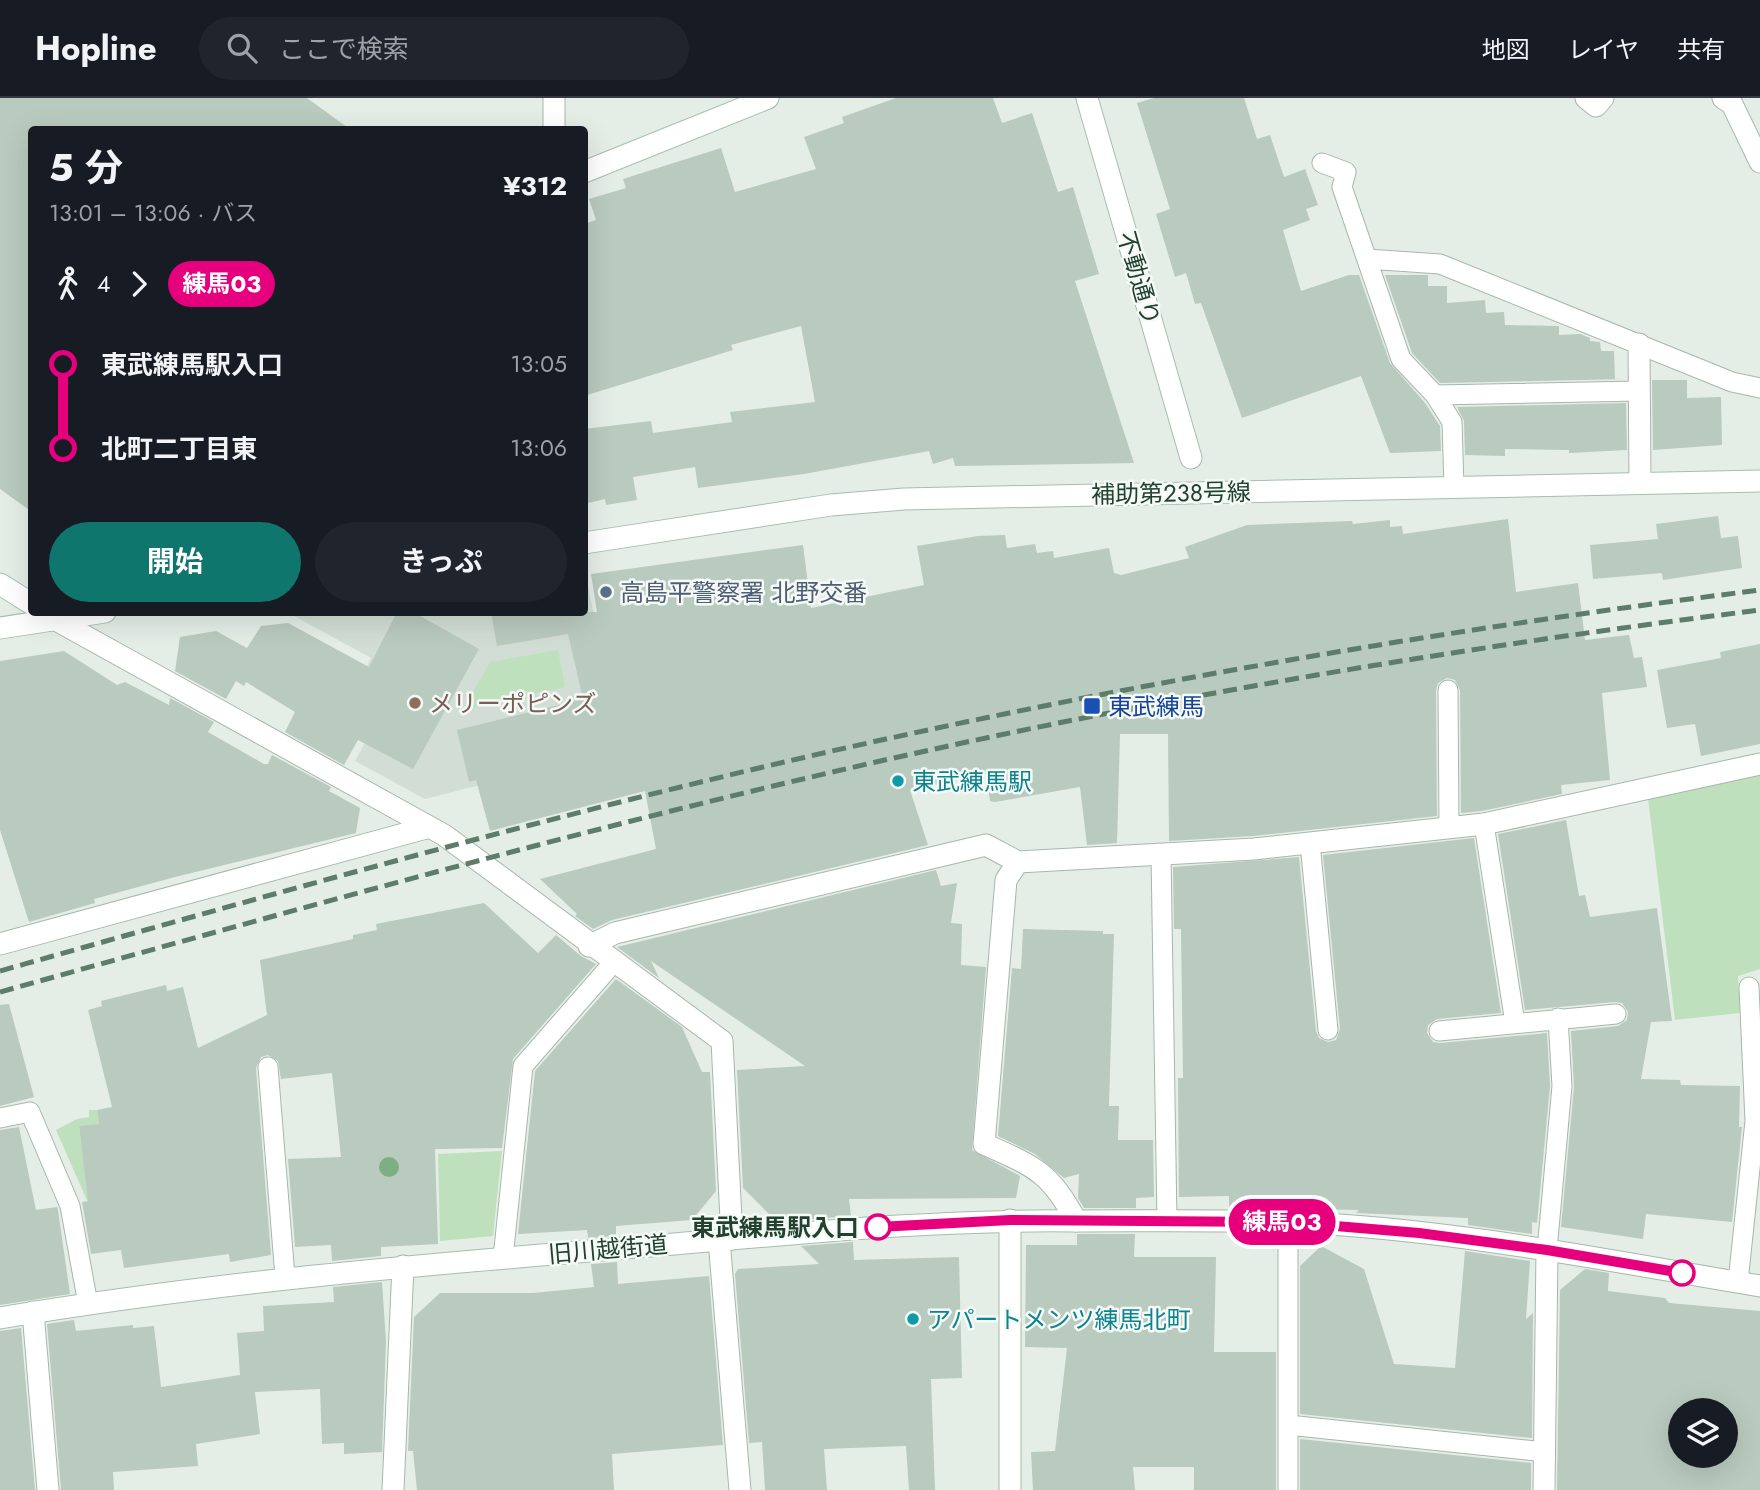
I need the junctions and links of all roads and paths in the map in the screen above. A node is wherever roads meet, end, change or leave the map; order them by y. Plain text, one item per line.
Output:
1 (554, 98) edge
2 (768, 98) edge
3 (1087, 98) edge
4 (1586, 98) edge
5 (1603, 98) edge
6 (1723, 98) edge
7 (554, 126) edge
8 (1760, 162) edge
9 (1322, 163) dead end
10 (588, 170) edge
11 (1367, 260) junction
12 (1639, 344) junction
13 (1760, 388) edge
14 (1639, 391) junction
15 (1436, 395) junction
16 (1191, 458) dead end
17 (1760, 481) edge
18 (1640, 484) junction
19 (1454, 488) junction
20 (588, 541) edge
21 (0, 584) edge
22 (28, 602) edge
23 (50, 616) edge
24 (0, 628) edge
25 (1448, 690) dead end
26 (1760, 764) edge
27 (1484, 824) junction
28 (1449, 827) junction
29 (426, 828) junction
30 (1310, 843) junction
31 (1161, 855) junction
32 (1018, 862) junction
33 (0, 944) edge
34 (589, 946) junction
35 (613, 963) junction
36 (1749, 987) dead end
37 (1616, 1014) dead end
38 (1558, 1018) junction
39 (1514, 1023) junction
40 (1328, 1030) dead end
41 (1439, 1031) dead end
42 (268, 1067) dead end
43 (0, 1118) edge
44 (1010, 1220) junction
45 (1076, 1221) junction
46 (1167, 1221) junction
47 (1288, 1222) junction
48 (725, 1240) junction
49 (1547, 1250) junction
50 (503, 1258) junction
51 (403, 1266) junction
52 (285, 1277) junction
53 (1738, 1282) junction
54 (1760, 1286) edge
55 (88, 1304) junction
56 (33, 1312) junction
57 (0, 1318) edge
58 (1288, 1425) junction
59 (1545, 1452) junction
60 (48, 1490) edge
61 (393, 1490) edge
62 (740, 1490) edge
63 (1010, 1490) edge
64 (1288, 1490) edge
65 (1544, 1490) edge

1 - 7 street
2 - 10 street
3 - 16 street, 不動通り
4 - 5 street
6 - 8 street
9 - 11 lane
11 - 12 lane
11 - 15 lane
12 - 13 lane
12 - 14 street
14 - 15 lane
14 - 18 street
15 - 19 lane
17 - 18 street, 補助第238号線
18 - 19 street, 補助第238号線
19 - 20 street, 補助第238号線
21 - 22 street
23 - 24 street
23 - 29 street
25 - 28 lane
26 - 27 street
27 - 28 street
27 - 39 lane
28 - 30 street
29 - 33 street
29 - 34 street
30 - 31 street
30 - 40 lane
31 - 32 street
31 - 46 lane
32 - 34 street
32 - 45 street
34 - 35 street
35 - 48 street
35 - 50 lane
36 - 53 lane
37 - 38 lane
38 - 39 lane
38 - 49 lane
39 - 41 lane
42 - 52 lane
43 - 55 lane
44 - 45 street, 旧川越街道
44 - 48 street, 旧川越街道
44 - 63 street
45 - 46 street, 旧川越街道
46 - 47 street, 旧川越街道
47 - 49 street, 旧川越街道
47 - 58 lane
48 - 50 street, 旧川越街道
48 - 62 street
49 - 53 street, 旧川越街道
49 - 59 street
50 - 51 street, 旧川越街道
51 - 52 street, 旧川越街道
51 - 61 street
52 - 55 street, 旧川越街道
53 - 54 street, 旧川越街道
55 - 56 street, 旧川越街道
56 - 57 street, 旧川越街道
56 - 60 street
58 - 59 lane
58 - 64 lane
59 - 65 street

